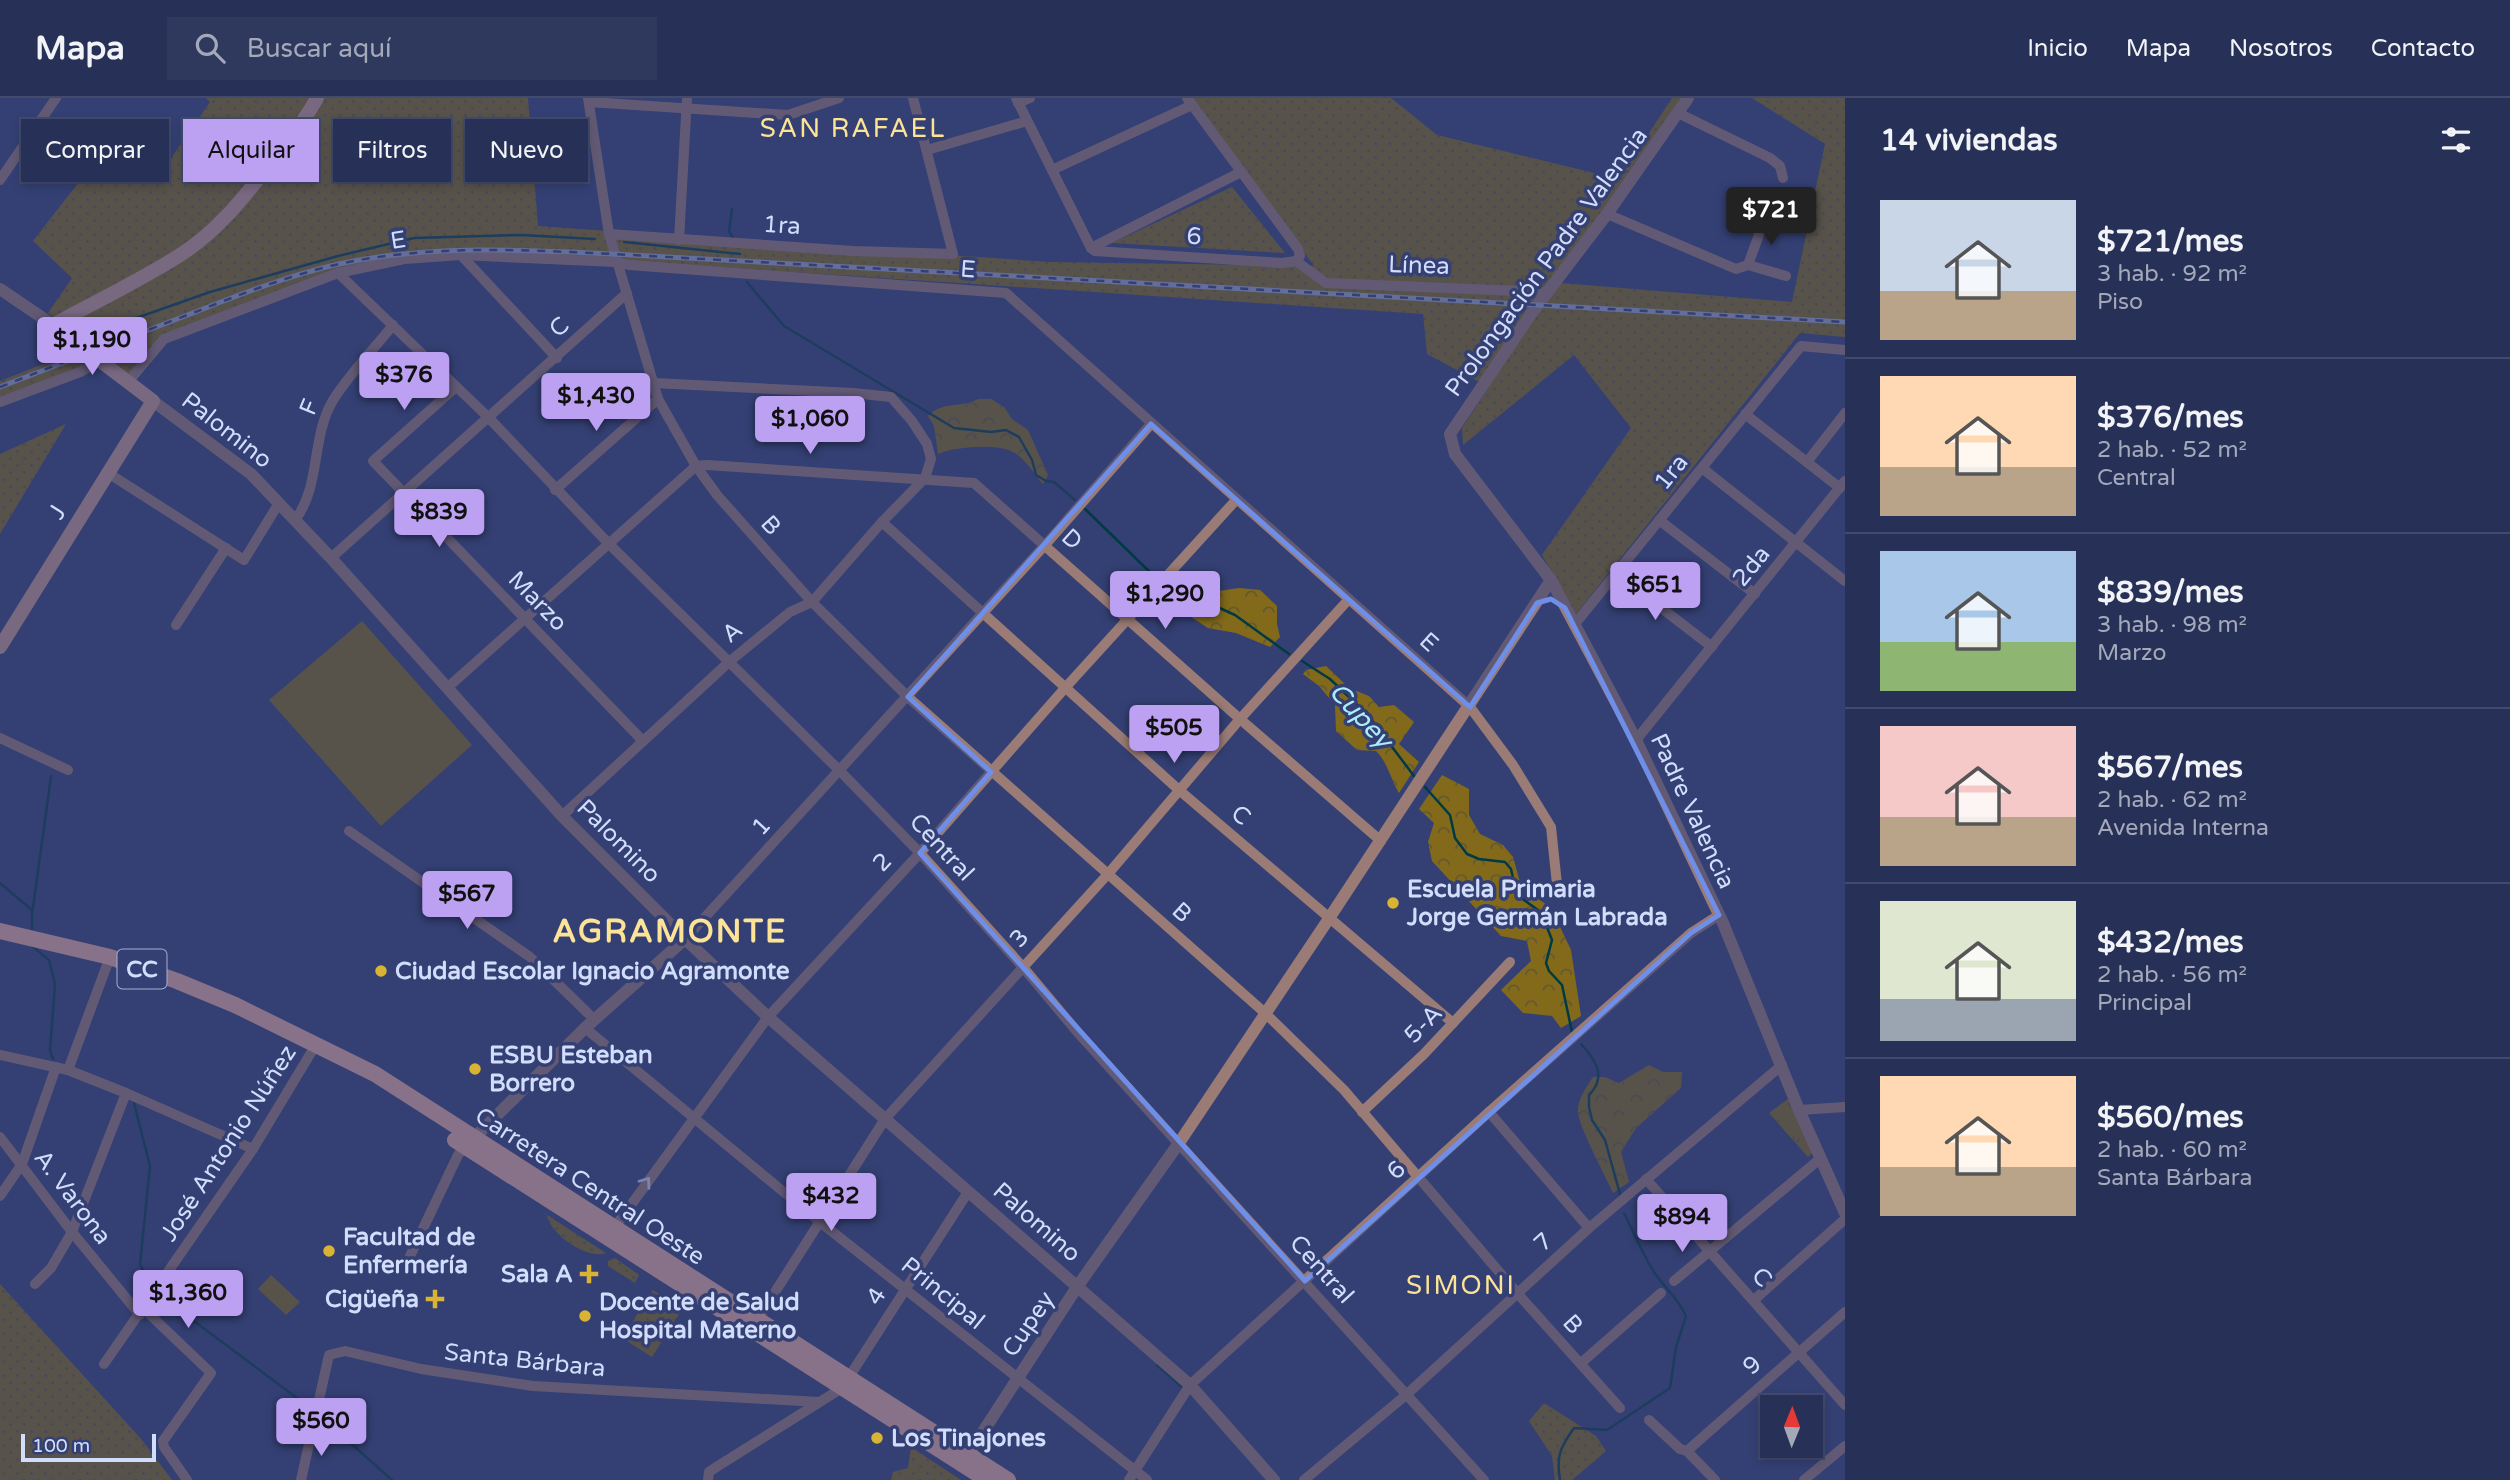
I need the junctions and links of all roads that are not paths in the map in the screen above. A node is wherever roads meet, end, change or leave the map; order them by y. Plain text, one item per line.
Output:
1 (56, 98) edge
2 (317, 98) edge
3 (839, 98) edge
4 (913, 98) edge
5 (1030, 98) edge
6 (1688, 98) edge
7 (588, 100) edge
8 (1017, 101) edge
9 (1189, 101) edge
10 (687, 104) edge
11 (1678, 113) junction
12 (1027, 121) junction
13 (927, 150) junction
14 (1052, 170) junction
15 (1241, 172) junction
16 (1783, 178) dead end
17 (0, 180) edge
18 (1607, 214) junction
19 (1765, 218) dead end
20 (609, 234) junction
21 (679, 240) junction
22 (1091, 248) junction
23 (461, 255) junction
24 (1296, 261) junction
25 (616, 262) junction
26 (1748, 265) junction
27 (338, 273) junction
28 (1786, 276) dead end
29 (0, 289) edge
30 (1547, 292) junction
31 (627, 293) junction
32 (53, 325) junction
33 (393, 326) junction
34 (1845, 350) edge
35 (557, 358) junction
36 (100, 361) junction
37 (128, 382) junction
38 (654, 383) junction
39 (456, 387) junction
40 (658, 399) junction
41 (153, 401) junction
42 (0, 402) edge
43 (1845, 414) edge
44 (1745, 415) junction
45 (488, 418) junction
46 (1151, 424) junction
47 (1455, 454) joint
48 (1807, 462) junction
49 (696, 466) junction
50 (1702, 468) junction
51 (108, 473) junction
52 (925, 478) junction
53 (1842, 485) edge
54 (555, 490) junction
55 (405, 491) junction
56 (1236, 500) junction
57 (279, 503) junction
58 (295, 520) junction
59 (1660, 520) junction
60 (882, 522) junction
61 (1797, 542) junction
62 (1046, 544) junction
63 (610, 545) junction
64 (226, 548) junction
65 (331, 558) junction
66 (1616, 573) junction
67 (1551, 580) junction
68 (1845, 581) edge
69 (1755, 594) junction
70 (1349, 599) junction
71 (812, 602) junction
72 (1537, 603) junction
73 (1565, 608) junction
74 (982, 613) junction
75 (526, 617) junction
76 (1128, 618) junction
77 (176, 625) dead end
78 (1574, 625) junction
79 (2, 641) edge
80 (1712, 647) junction
81 (729, 662) junction
82 (447, 688) junction
83 (1065, 688) junction
84 (908, 697) junction
85 (1470, 707) junction
86 (1240, 719) junction
87 (0, 738) edge
88 (642, 740) junction
89 (1636, 740) junction
90 (68, 770) dead end
91 (840, 771) junction
92 (991, 772) junction
93 (1179, 790) junction
94 (562, 816) junction
95 (349, 831) dead end
96 (1381, 841) junction
97 (920, 853) junction
98 (1108, 874) junction
99 (1558, 894) dead end
100 (1719, 915) junction
101 (1330, 918) junction
102 (0, 931) edge
103 (685, 939) junction
104 (110, 957) junction
105 (1510, 962) dead end
106 (1022, 966) junction
107 (1265, 1013) junction
108 (768, 1017) junction
109 (1453, 1023) junction
110 (590, 1024) junction
111 (318, 1048) junction
112 (0, 1055) edge
113 (1782, 1065) junction
114 (56, 1066) junction
115 (68, 1070) junction
116 (126, 1093) junction
117 (1845, 1107) edge
118 (1799, 1110) junction
119 (1362, 1112) junction
120 (1489, 1112) junction
121 (692, 1118) junction
122 (885, 1119) junction
123 (0, 1136) edge
124 (469, 1142) junction
125 (1179, 1143) junction
126 (253, 1149) junction
127 (1821, 1158) junction
128 (22, 1164) junction
129 (1419, 1177) junction
130 (1646, 1179) junction
131 (968, 1192) junction
132 (0, 1196) edge
133 (1845, 1213) edge
134 (1845, 1219) edge
135 (820, 1222) junction
136 (1589, 1228) junction
137 (72, 1232) junction
138 (611, 1233) junction
139 (1710, 1251) junction
140 (410, 1256) dead end
141 (1305, 1281) junction
142 (1674, 1281) dead end
143 (35, 1284) dead end
144 (1077, 1287) junction
145 (905, 1290) junction
146 (1661, 1293) dead end
147 (1518, 1294) junction
148 (1754, 1300) junction
149 (142, 1312) junction
150 (1845, 1312) edge
151 (754, 1325) junction
152 (1800, 1351) junction
153 (1581, 1363) junction
154 (104, 1364) dead end
155 (1016, 1378) junction
156 (846, 1383) junction
157 (1190, 1385) junction
158 (1406, 1395) junction
159 (819, 1402) junction
160 (1845, 1405) edge
161 (1620, 1408) dead end
162 (1649, 1419) dead end
163 (1845, 1446) edge
164 (1687, 1451) junction
165 (965, 1460) junction
166 (1135, 1470) junction
167 (187, 1480) edge
168 (301, 1480) edge
169 (708, 1480) edge
170 (987, 1480) edge
171 (1008, 1480) edge
172 (1129, 1480) edge
173 (1147, 1480) edge
174 (1274, 1480) edge
175 (1304, 1480) edge
176 (1484, 1480) edge
177 (1715, 1480) edge
178 (1804, 1480) edge

1 - 17 street
2 - 32 main road
3 - 10 street
4 - 13 street
5 - 8 street
6 - 11 street, Prolongación Padre Valencia
7 - 10 street
7 - 20 street, B
8 - 12 street
9 - 14 street
9 - 15 street
10 - 21 street
11 - 16 street
11 - 18 street, Prolongación Padre Valencia
12 - 13 street
12 - 14 street
13 - 21 street, 1ra
14 - 22 street
15 - 22 street
15 - 24 street
18 - 26 street
18 - 30 street, Prolongación Padre Valencia
19 - 26 street
20 - 21 street, 1ra
20 - 25 street, B
22 - 24 street, 6
23 - 25 street, E
23 - 27 street, E
23 - 35 street
24 - 30 street, Línea
25 - 31 street, B
25 - 46 street, E
26 - 28 street
27 - 33 street, Central
27 - 37 street, E
29 - 32 street, Palomino
30 - 47 street, Prolongación Padre Valencia
31 - 35 street, C
31 - 38 street, B
32 - 36 main road, Palomino
33 - 39 street, Central
33 - 58 street, F
34 - 44 street, 1ra
35 - 45 street, C
36 - 37 main road, Palomino
36 - 42 street
37 - 41 main road, Palomino
38 - 40 street, B
38 - 52 street
39 - 45 street, Central
39 - 55 street, Marzo
40 - 49 street, B
40 - 54 street
41 - 51 main road, J
41 - 57 street, Palomino
43 - 48 street
44 - 48 street
44 - 50 street, 1ra
45 - 54 street, Central
45 - 55 street, C
46 - 56 street, E
46 - 62 street, 1
47 - 67 street, Padre Valencia
48 - 53 street
49 - 52 street, D
49 - 63 street
49 - 71 street, B
50 - 59 street, 1ra
50 - 61 street
51 - 64 street
51 - 79 main road, J
52 - 60 street, A
52 - 62 street, D
53 - 61 street, 2da
54 - 63 street, Central
55 - 65 street, C
55 - 75 street, Marzo
56 - 70 street, E
56 - 76 street, 2
57 - 58 street, Palomino
57 - 64 street
58 - 65 street, Palomino
59 - 66 street, 1ra
59 - 69 street
60 - 71 street, A
60 - 74 street, C
61 - 68 street
61 - 69 street, 2da
62 - 74 street, 1
62 - 76 street, D
63 - 75 street
63 - 81 street, Central
64 - 77 street
65 - 82 street, Palomino
66 - 78 street, 1ra
66 - 80 street
67 - 72 street, Cupey
67 - 73 street, Padre Valencia
69 - 80 street, 2da
70 - 85 street, E
70 - 86 street, 3
71 - 81 street, A
71 - 84 street, B
72 - 73 street
72 - 85 street, Cupey
73 - 78 street, Padre Valencia
74 - 83 street, C
74 - 84 street, 1
75 - 82 street
75 - 88 street, Marzo
76 - 83 street, 2
76 - 86 street, D
78 - 89 street, Padre Valencia
80 - 89 street, 2da
81 - 88 street, A
81 - 91 street, Central
82 - 94 street, Palomino
83 - 92 street, 2
83 - 93 street, C
84 - 91 street, 1
84 - 92 street, B
85 - 96 street, Cupey
85 - 99 street, E
86 - 93 street, 3
86 - 96 street, D
87 - 90 street
88 - 94 street, A
89 - 100 street, Padre Valencia
91 - 97 street, Central
91 - 103 street, 1
92 - 97 street, 2
92 - 98 street, B
93 - 98 street, 3
93 - 101 street, C
94 - 103 street, Palomino
95 - 110 street, Principal
96 - 101 street, Cupey
97 - 106 street, Central
97 - 108 street, 2
98 - 106 street, 3
98 - 107 street, B
100 - 113 street, Padre Valencia
100 - 120 street, 6
101 - 107 street, Cupey
101 - 109 street, C
102 - 104 main road, Carretera Central Oeste / CC
103 - 108 street, Palomino
103 - 110 street, 1
104 - 111 main road, Carretera Central Oeste / CC
104 - 115 street
105 - 109 street, 5-A
106 - 122 street, 3
106 - 125 street, Central
107 - 119 street, B
107 - 125 street, Cupey
108 - 121 street, 2
108 - 122 street, Palomino
109 - 119 street, 5-A
110 - 121 street, Principal
110 - 124 street, 1
111 - 124 main road, Carretera Central Oeste / CC
111 - 126 street, José Antonio Núñez
112 - 114 street
113 - 118 street, Padre Valencia
113 - 130 street, 7
114 - 115 street
114 - 128 street
115 - 116 street
116 - 126 street
116 - 137 street
117 - 118 street
118 - 127 street, Padre Valencia
119 - 129 street, B
120 - 129 street, 6
120 - 136 street
121 - 135 street, Principal
138 -> 121 street, 2
122 - 131 street, Palomino
122 - 135 street, 3
123 - 128 street, A. Varona
124 - 138 main road, Carretera Central Oeste / CC
124 - 140 street, 1
125 - 141 street, Central
125 - 144 street, Cupey
126 - 149 street, José Antonio Núñez
127 - 133 street, Padre Valencia
127 - 139 street
128 - 132 street
128 - 137 street, A. Varona
129 - 141 street, 6
129 - 147 street, B
130 - 136 street, 7
130 - 139 street, C
131 - 144 street, Palomino
131 - 145 street, 4
134 - 148 street
135 - 145 street, Principal
135 - 151 street, 3
136 - 147 street, 7
137 - 143 street
137 - 149 street, A. Varona
138 - 151 main road, Carretera Central Oeste / CC
139 - 142 street
139 - 148 street, C
141 - 157 street, 6
141 - 158 street, Central
144 - 155 street, Cupey
144 - 157 street, Palomino
145 - 155 street, Principal
145 - 156 street, 4
146 - 153 street
147 - 153 street, B
147 - 158 street, 7
148 - 152 street, C
149 - 154 street, José Antonio Núñez
149 - 167 street, A. Varona
150 - 152 street, 9
151 - 156 main road, Carretera Central Oeste / CC
152 - 160 street, C
152 - 164 street, 9
153 - 161 street, B
155 - 165 street, Cupey
155 - 166 street, Principal
156 - 159 street
156 - 165 main road, Carretera Central Oeste / CC
157 - 166 street, 6
157 - 174 street, Palomino
158 - 175 street, 7
158 - 176 street, Central
159 - 168 street, Santa Bárbara
159 - 169 street
162 - 164 street
163 - 178 street
164 - 177 street
165 - 170 main road, Carretera Central Oeste / CC
165 - 171 main road, Carretera Central Oeste / CC
166 - 172 street, 6
166 - 173 street, Principal

